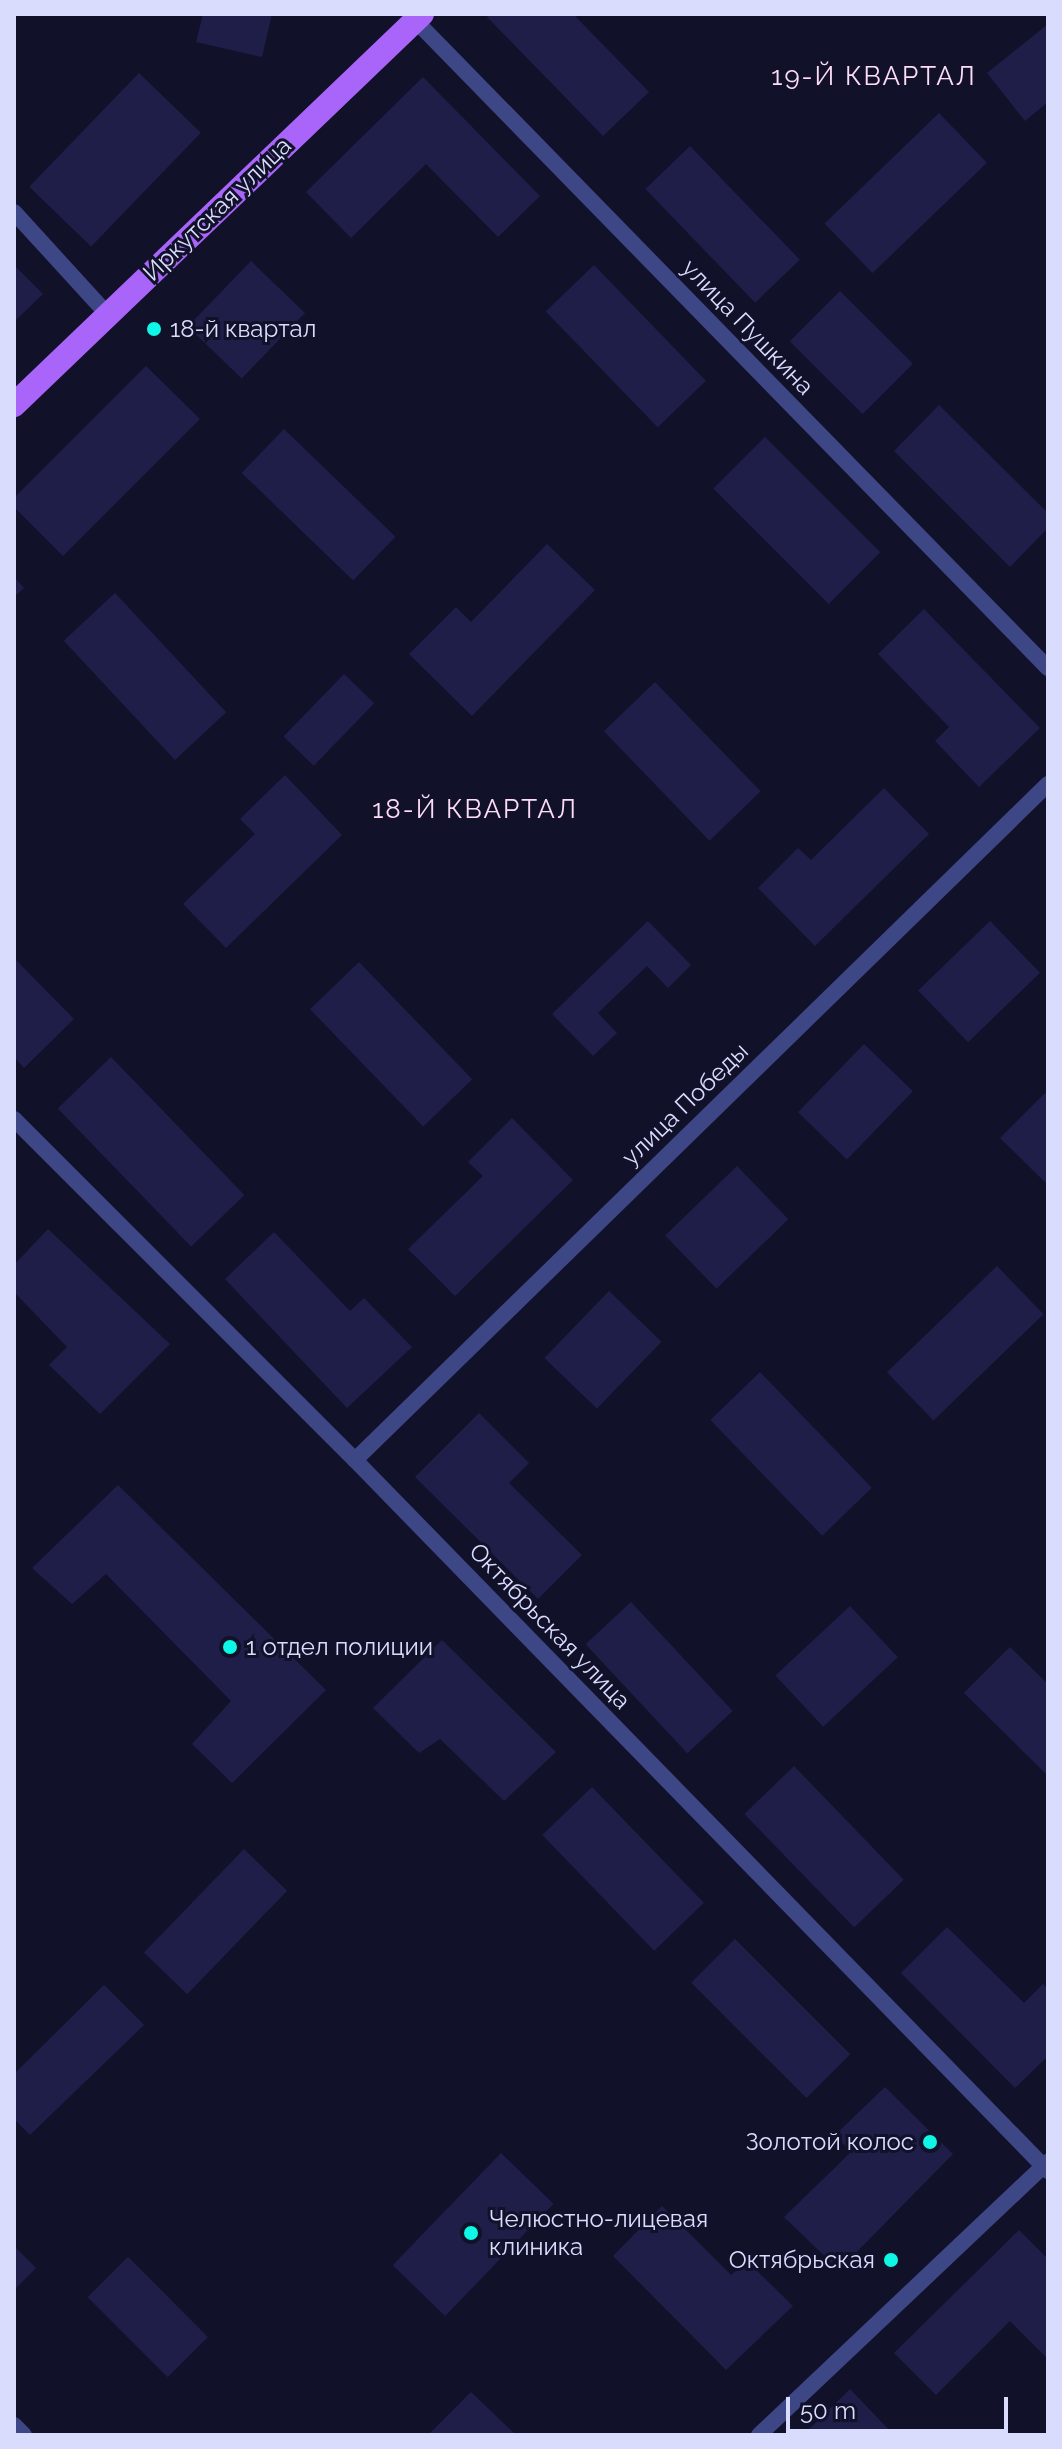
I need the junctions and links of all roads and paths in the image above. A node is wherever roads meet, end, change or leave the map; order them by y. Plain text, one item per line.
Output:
1 (415, 16) edge
2 (14, 212) edge
3 (107, 314) junction
4 (14, 405) edge
5 (1048, 668) edge
6 (1048, 784) edge
7 (14, 1119) edge
8 (355, 1460) junction
9 (1046, 2167) edge
10 (14, 2425) edge
11 (24, 2435) edge
12 (759, 2435) edge

1 - 3 main road, Иркутская улица
1 - 5 street, улица Пушкина
2 - 3 street
3 - 4 main road, Иркутская улица
6 - 8 street, улица Победы
7 - 8 street, Октябрьская улица
8 - 9 street, Октябрьская улица
9 - 12 street
10 - 11 street

